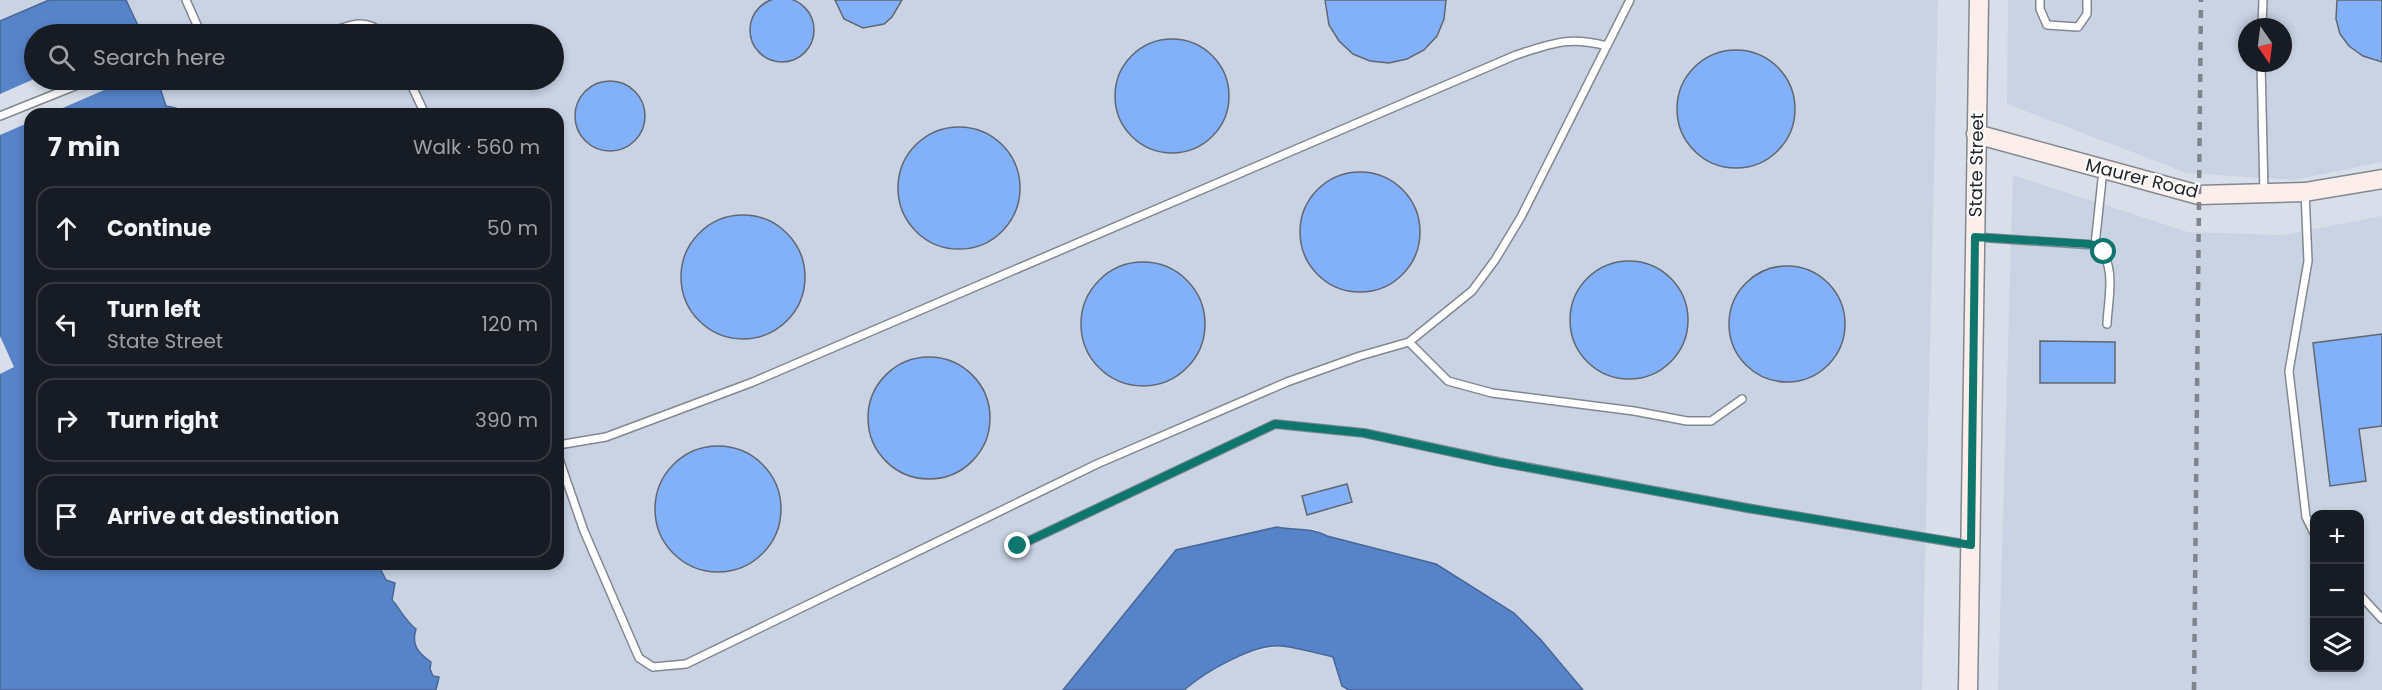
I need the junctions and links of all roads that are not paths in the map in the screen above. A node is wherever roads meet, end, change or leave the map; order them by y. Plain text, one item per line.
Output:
1 (186, 0) edge
2 (1630, 0) edge
3 (1979, 0) edge
4 (2040, 0) edge
5 (2087, 0) edge
6 (2263, 0) edge
7 (2262, 18) edge
8 (196, 24) edge
9 (1607, 46) junction
10 (2261, 72) edge
11 (65, 90) edge
12 (414, 90) edge
13 (422, 108) edge
14 (0, 116) edge
15 (1976, 134) junction
16 (2103, 169) junction
17 (2382, 179) edge
18 (2305, 192) junction
19 (2264, 193) junction
20 (1975, 237) junction
21 (2095, 245) junction
22 (2107, 324) dead end
23 (1409, 342) junction
24 (1742, 399) dead end
25 (564, 444) edge
26 (564, 473) edge
27 (2310, 524) edge
28 (1971, 545) junction
29 (1018, 546) dead end
30 (2364, 600) edge
31 (2382, 619) edge
32 (1968, 690) edge

1 - 8 lane
2 - 9 lane
3 - 15 street, State Street
4 - 5 lane
6 - 7 lane
9 - 23 lane
9 - 25 lane
10 - 19 lane
11 - 14 lane
12 - 13 lane
15 - 16 street, Maurer Road
15 - 20 street, State Street
16 - 19 street, Maurer Road
16 - 21 lane
17 - 18 street, Maurer Road
18 - 19 street, Maurer Road
18 - 27 lane
20 - 21 lane
20 - 28 street, State Street
21 - 22 lane
23 - 24 lane
23 - 26 lane
28 - 29 lane
28 - 32 street, State Street
30 - 31 lane

